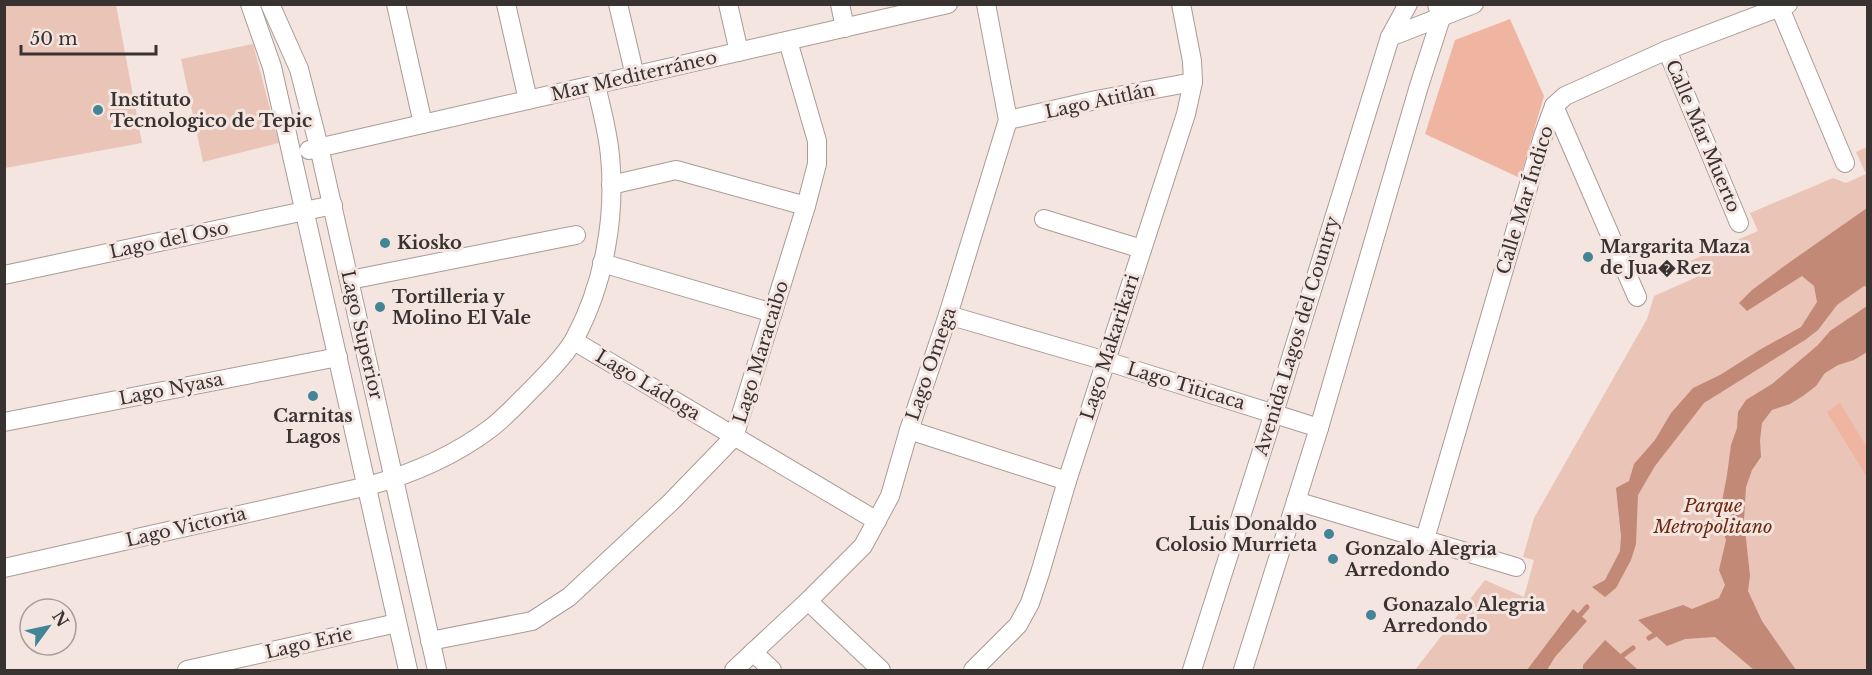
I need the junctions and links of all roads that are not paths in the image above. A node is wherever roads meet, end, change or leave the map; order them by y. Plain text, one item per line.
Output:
1 (250, 4) edge
2 (270, 4) edge
3 (396, 4) edge
4 (506, 4) edge
5 (618, 4) edge
6 (728, 4) edge
7 (840, 4) edge
8 (948, 4) edge
9 (986, 4) edge
10 (1181, 4) edge
11 (1408, 4) edge
12 (1474, 4) edge
13 (1784, 6) edge
14 (1439, 11) edge
15 (845, 28) junction
16 (1390, 37) junction
17 (788, 41) junction
18 (1667, 50) junction
19 (739, 52) junction
20 (635, 76) junction
21 (1193, 82) junction
22 (596, 84) junction
23 (528, 100) junction
24 (1554, 106) junction
25 (1008, 120) junction
26 (423, 124) junction
27 (319, 147) junction
28 (292, 154) junction
29 (1845, 163) dead end
30 (611, 185) junction
31 (333, 205) junction
32 (806, 206) junction
33 (305, 211) junction
34 (1044, 219) dead end
35 (1739, 223) dead end
36 (576, 235) dead end
37 (1142, 249) junction
38 (602, 263) junction
39 (4, 275) edge
40 (350, 280) junction
41 (1637, 297) dead end
42 (773, 313) junction
43 (948, 315) junction
44 (574, 340) junction
45 (339, 357) junction
46 (1106, 361) junction
47 (1274, 413) junction
48 (4, 422) edge
49 (1319, 428) junction
50 (909, 430) junction
51 (734, 437) junction
52 (394, 479) junction
53 (1067, 481) junction
54 (368, 486) junction
55 (1296, 501) junction
56 (877, 521) junction
57 (1425, 539) junction
58 (1516, 567) dead end
59 (4, 568) edge
60 (808, 601) junction
61 (397, 623) junction
62 (430, 641) junction
63 (753, 652) junction
64 (187, 670) edge
65 (408, 670) edge
66 (437, 670) edge
67 (734, 670) edge
68 (772, 670) edge
69 (880, 670) edge
70 (973, 670) edge
71 (1192, 670) edge
72 (1243, 670) edge

1 - 28 street, Lago Superior
2 - 27 street, Lago Superior
3 - 26 street
4 - 23 street
5 - 20 street
6 - 19 street
7 - 15 street
8 - 15 street, Mar Mediterráneo
9 - 25 street, Lago Omega
10 - 21 street, Lago Makarikari
11 - 16 street, Avenida Lagos del Country
12 - 14 street
13 - 18 street, Calle Mar Índico
13 - 29 street
14 - 16 street
14 - 49 street
15 - 17 street, Mar Mediterráneo
16 - 47 street, Avenida Lagos del Country
17 - 19 street, Mar Mediterráneo
17 - 32 street, Lago Maracaibo
18 - 24 street, Calle Mar Índico
18 - 35 street, Calle Mar Muerto
19 - 20 street, Mar Mediterráneo
20 - 22 street, Mar Mediterráneo
21 - 25 street, Lago Atitlán
21 - 37 street, Lago Makarikari
22 - 23 street, Mar Mediterráneo
22 - 30 street, Lago Victoria
23 - 26 street, Mar Mediterráneo
24 - 41 street
24 - 57 street, Calle Mar Índico
25 - 43 street, Lago Omega
26 - 27 street, Mar Mediterráneo
27 - 28 street, Mar Mediterráneo
27 - 31 street, Lago Superior
28 - 33 street, Lago Superior
30 - 32 street
30 - 38 street, Lago Victoria
31 - 33 street, Lago del Oso
31 - 40 street, Lago Superior
32 - 42 street, Lago Maracaibo
33 - 39 street, Lago del Oso
33 - 45 street, Lago Superior
34 - 37 street
36 - 40 street
37 - 46 street, Lago Makarikari
38 - 42 street
38 - 44 street, Lago Victoria
40 - 52 street, Lago Superior
42 - 51 street, Lago Maracaibo
43 - 46 street, Lago Titicaca
43 - 50 street, Lago Omega
44 - 51 street, Lago Ládoga
44 - 52 street, Lago Victoria
45 - 48 street, Lago Nyasa
45 - 54 street, Lago Superior
46 - 47 street, Lago Titicaca
46 - 53 street, Lago Makarikari
47 - 49 street, Lago Titicaca
47 - 71 street, Avenida Lagos del Country
49 - 55 street
50 - 53 street
50 - 56 street, Lago Omega
51 - 56 street, Lago Ládoga
51 - 62 street, Lago Maracaibo
52 - 54 street, Lago Victoria
52 - 62 street, Lago Superior
53 - 70 street, Lago Makarikari
54 - 59 street, Lago Victoria
54 - 61 street, Lago Superior
55 - 57 street
55 - 72 street
56 - 60 street, Lago Omega
57 - 58 street
60 - 63 street, Lago Omega
60 - 69 street
61 - 64 street, Lago Erie
61 - 65 street, Lago Superior
62 - 66 street, Lago Superior
63 - 67 street, Lago Omega
63 - 68 street

